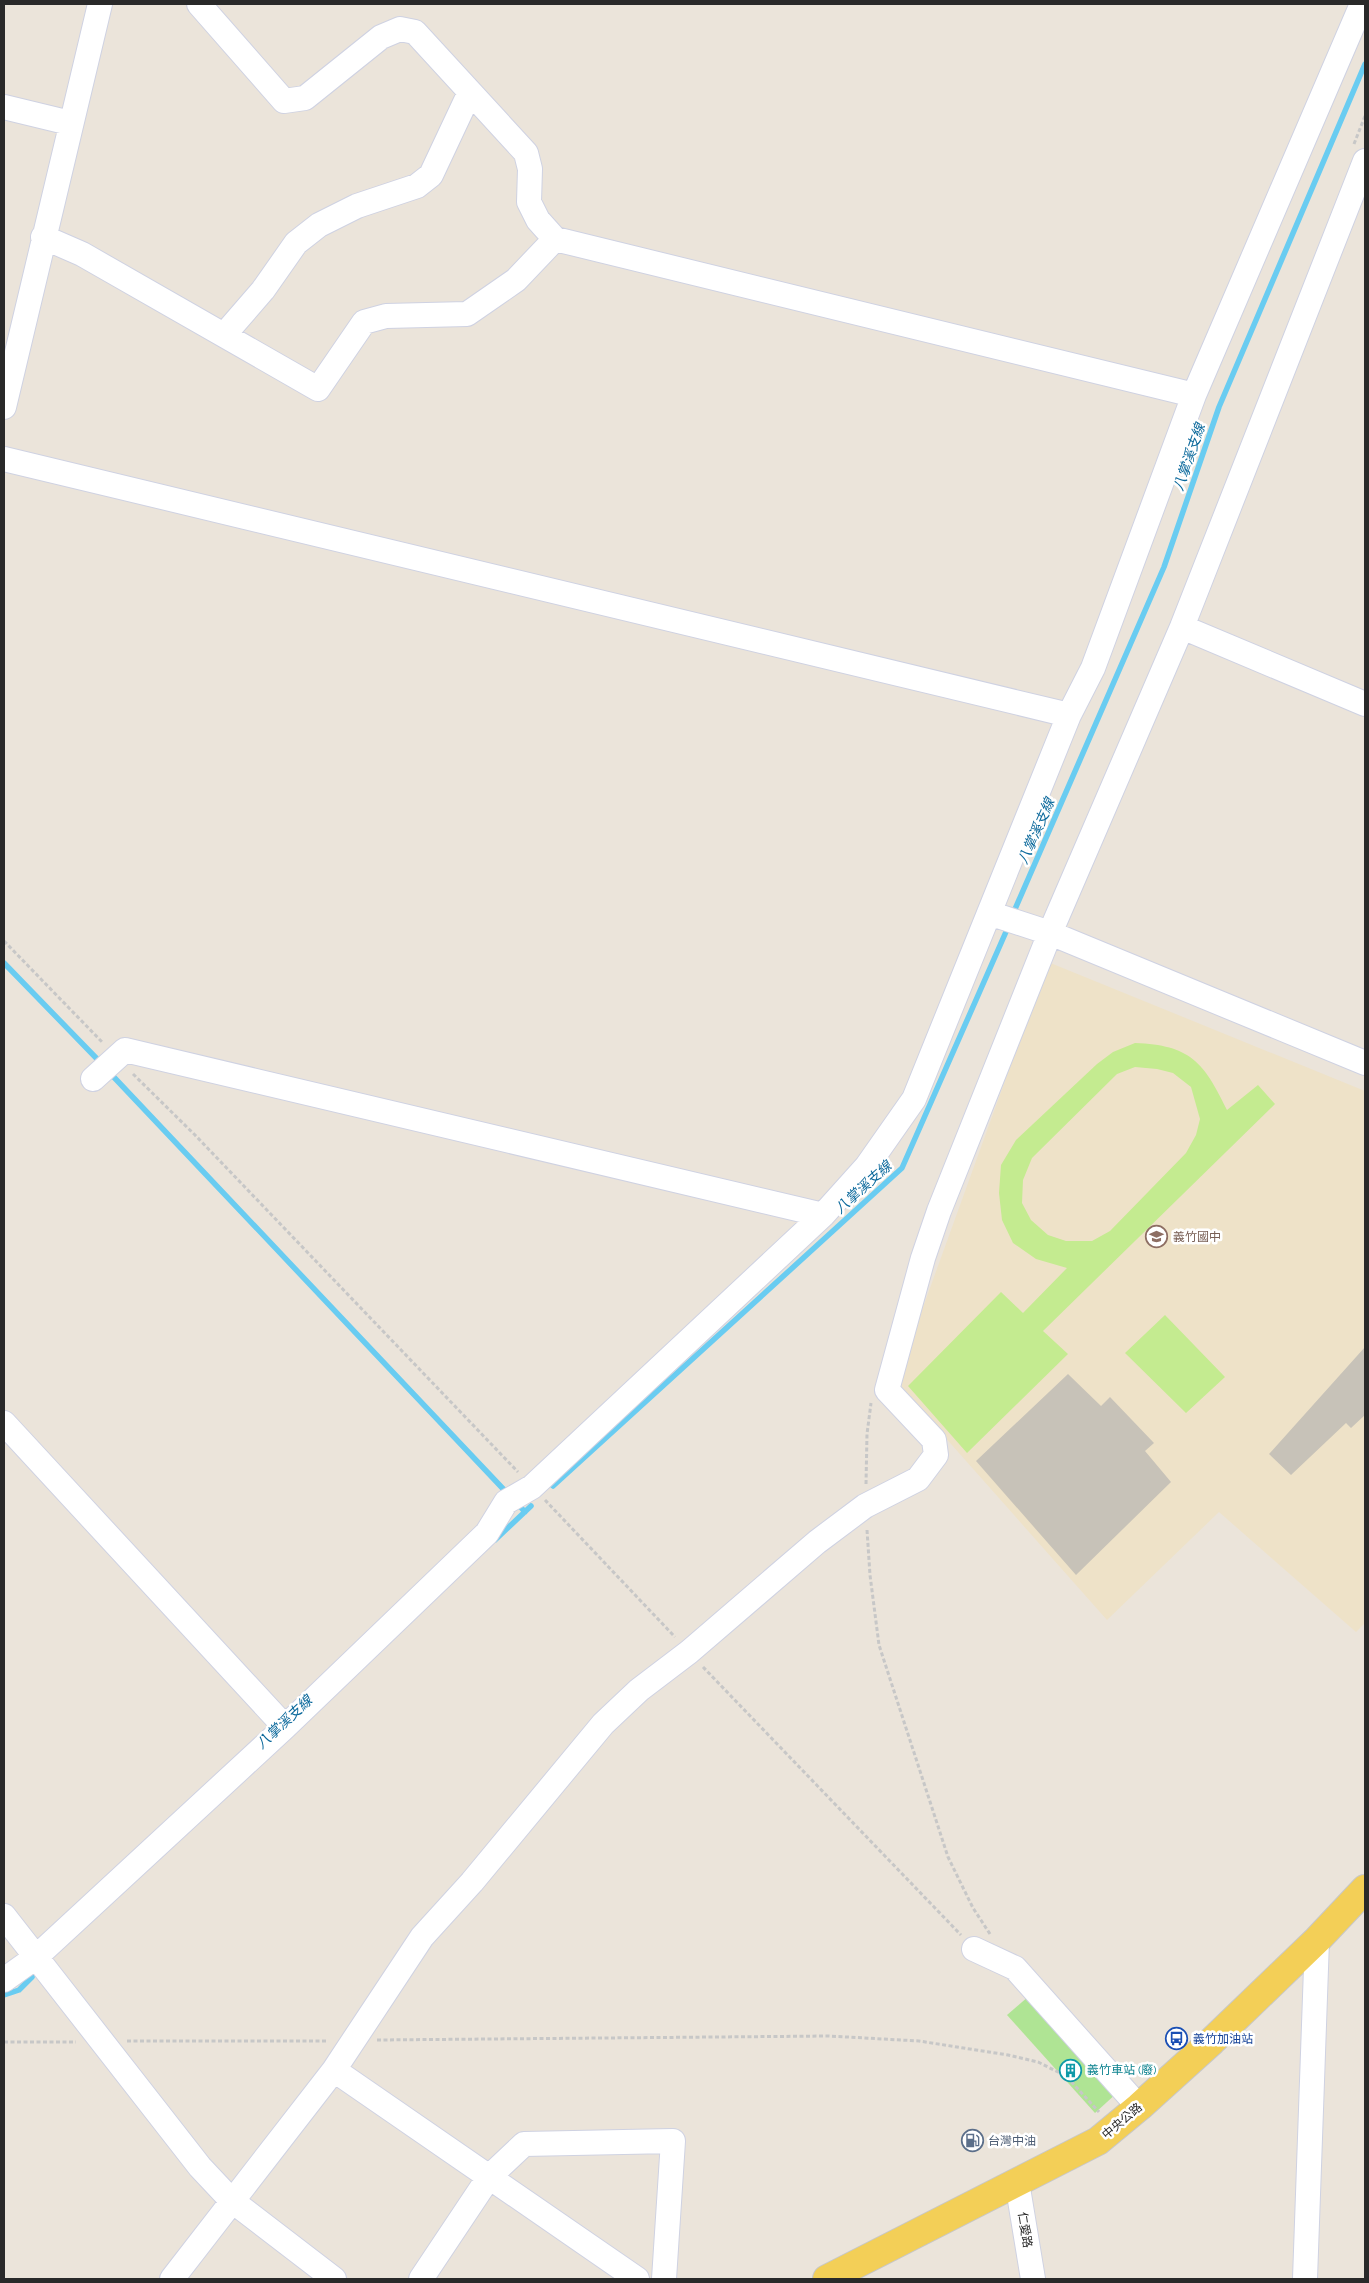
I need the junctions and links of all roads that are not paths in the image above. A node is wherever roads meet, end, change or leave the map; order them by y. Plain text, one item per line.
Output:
1 (100, 4) edge
2 (198, 4) edge
3 (1362, 4) edge
4 (470, 92) junction
5 (4, 107) edge
6 (70, 123) junction
7 (1365, 161) edge
8 (43, 237) junction
9 (555, 239) junction
10 (224, 335) junction
11 (1194, 395) junction
12 (4, 407) edge
13 (4, 459) edge
14 (1182, 627) junction
15 (1365, 704) edge
16 (1069, 715) junction
17 (1004, 917) junction
18 (1050, 933) junction
19 (1365, 1063) edge
20 (104, 1067) road end
21 (823, 1215) junction
22 (4, 1423) edge
23 (285, 1728) junction
24 (1365, 1889) edge
25 (4, 1916) edge
26 (1317, 1940) junction
27 (974, 1949) road end
28 (36, 1957) junction
29 (4, 1980) edge
30 (334, 2070) junction
31 (1131, 2098) junction
32 (489, 2177) junction
33 (1017, 2182) junction
34 (231, 2200) junction
35 (172, 2279) edge
36 (334, 2279) edge
37 (421, 2279) edge
38 (637, 2279) edge
39 (664, 2279) edge
40 (826, 2279) edge
41 (1033, 2279) edge
42 (1305, 2279) edge

1 - 6 street
2 - 4 street
3 - 11 street
4 - 9 street
4 - 10 street
5 - 6 street
6 - 8 street
7 - 14 street
8 - 10 street
8 - 12 street
9 - 10 street
9 - 11 street
11 - 16 street
13 - 16 street
14 - 15 street
14 - 18 street
16 - 17 street
17 - 18 street
17 - 21 street
18 - 19 street
18 - 30 street
20 - 21 street
21 - 23 street
22 - 23 street
23 - 28 street
24 - 26 main road, 中央公路
25 - 28 street
26 - 31 main road, 中央公路
26 - 42 street
27 - 31 street
28 - 29 street
28 - 34 street
30 - 32 street
30 - 34 street
31 - 33 main road, 中央公路
32 - 37 street
32 - 38 street
32 - 39 street
33 - 40 main road, 中央公路
33 - 41 street, 仁愛路
34 - 35 street
34 - 36 street

